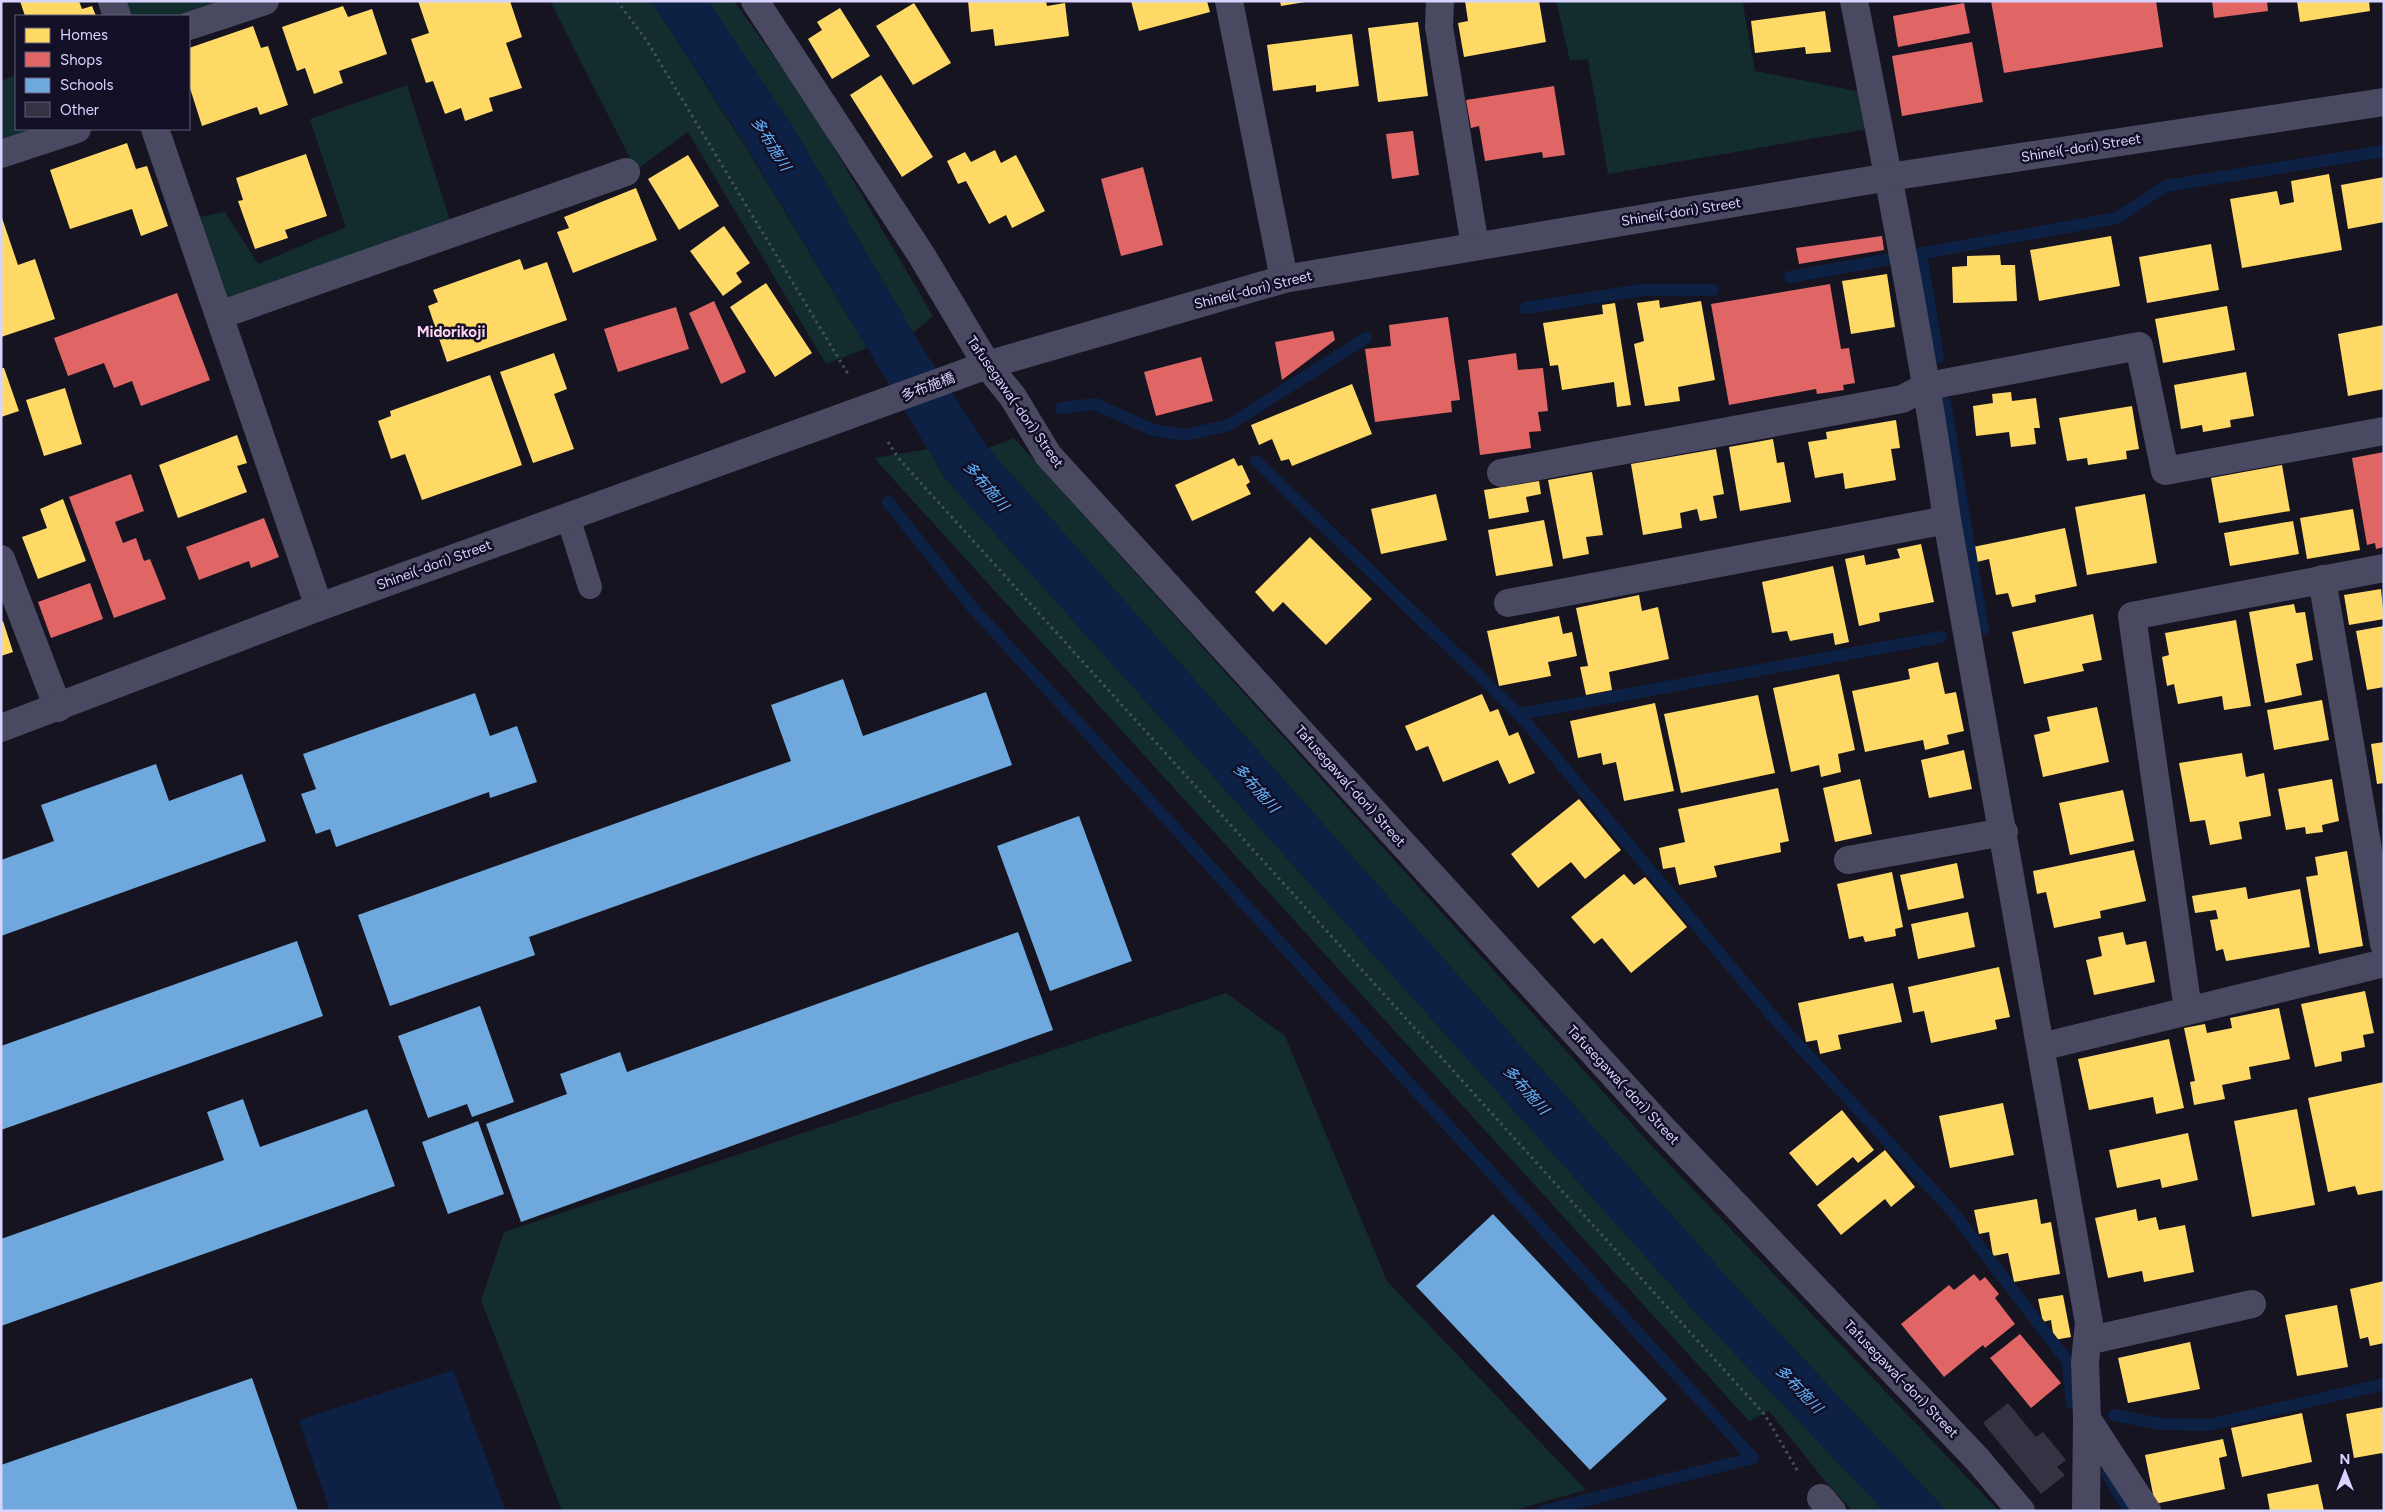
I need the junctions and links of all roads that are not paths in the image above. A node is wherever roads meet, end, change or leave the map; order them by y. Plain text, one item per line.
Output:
1 (112, 1) edge
2 (265, 1) edge
3 (756, 1) edge
4 (1229, 1) edge
5 (1440, 1) edge
6 (1854, 1) edge
7 (117, 15) edge
8 (190, 26) edge
9 (2384, 102) edge
10 (74, 130) edge
11 (155, 130) edge
12 (1, 154) edge
13 (626, 172) dead end
14 (1889, 177) junction
15 (1475, 246) junction
16 (1284, 279) junction
17 (220, 315) junction
18 (987, 365) junction
19 (1928, 386) junction
20 (869, 409) joint
21 (2384, 431) edge
22 (1501, 473) dead end
23 (568, 517) junction
24 (1947, 520) junction
25 (1, 559) edge
26 (2384, 568) edge
27 (2322, 579) junction
28 (590, 587) dead end
29 (1508, 603) dead end
30 (319, 607) junction
31 (58, 708) junction
32 (1, 728) edge
33 (2004, 832) junction
34 (1848, 860) dead end
35 (2384, 944) edge
36 (2384, 963) edge
37 (2188, 1010) junction
38 (2041, 1047) junction
39 (2252, 1304) dead end
40 (2087, 1341) junction
41 (2087, 1419) junction
42 (2021, 1511) edge
43 (2086, 1511) edge
44 (2148, 1511) edge

1 - 7 street
2 - 8 street
3 - 18 street, Tafusegawa(-dori) Street
4 - 16 street
5 - 15 street
6 - 14 street
9 - 14 street, Shinei(-dori) Street
10 - 12 street
11 - 17 street
13 - 17 street
14 - 15 street, Shinei(-dori) Street
14 - 19 street
15 - 16 street, Shinei(-dori) Street
16 - 18 street, Shinei(-dori) Street
17 - 30 street
18 - 20 street, 多布施橋
18 - 42 street, Tafusegawa(-dori) Street
19 - 21 street
19 - 22 street
19 - 24 street
20 - 23 street, Shinei(-dori) Street
23 - 28 lane
23 - 30 street, Shinei(-dori) Street
24 - 29 street
24 - 33 street
25 - 31 street
26 - 27 street
27 - 35 street
27 - 37 street
30 - 31 street, Shinei(-dori) Street
31 - 32 street, Shinei(-dori) Street
33 - 34 street
33 - 38 street
36 - 37 street
37 - 38 street
38 - 40 street
39 - 40 street
40 - 41 street
41 - 43 street
41 - 44 street

